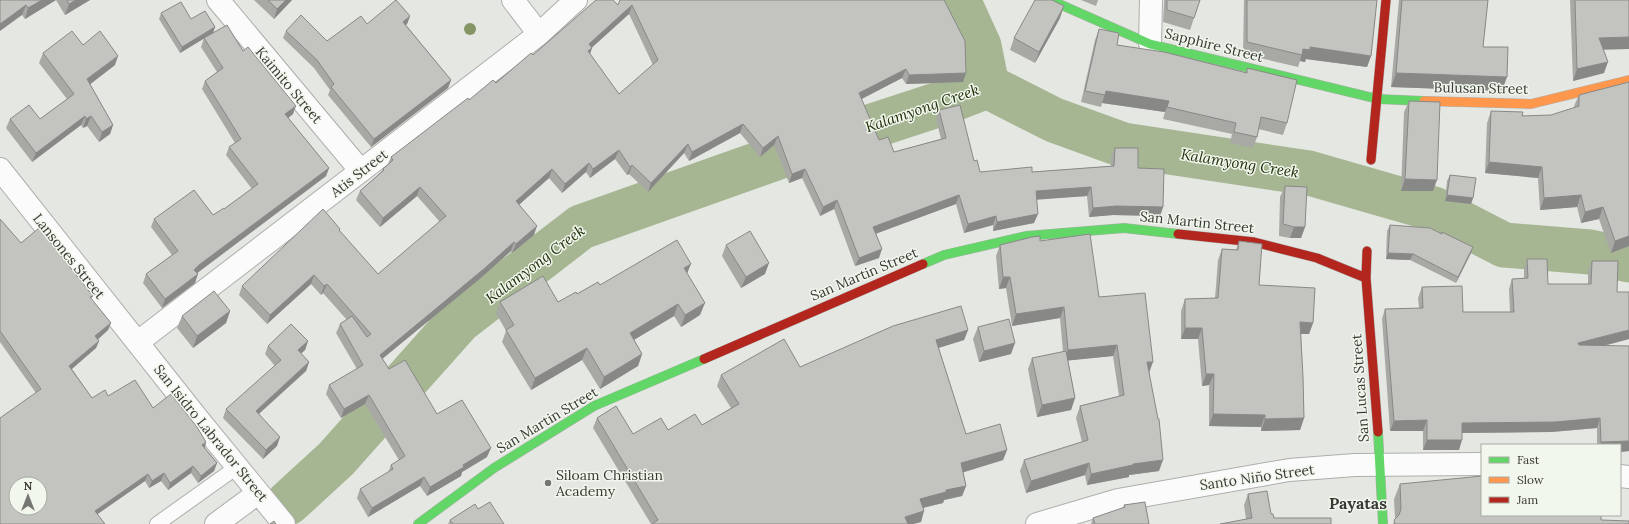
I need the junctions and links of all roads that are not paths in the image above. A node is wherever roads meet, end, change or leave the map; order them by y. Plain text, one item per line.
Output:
1 (218, 0) edge
2 (514, 0) edge
3 (576, 0) edge
4 (1050, 0) edge
5 (1151, 0) edge
6 (1386, 0) edge
7 (539, 34) junction
8 (1150, 44) junction
9 (1629, 80) edge
10 (1378, 99) junction
11 (1371, 160) dead end
12 (0, 169) edge
13 (361, 171) junction
14 (1367, 251) dead end
15 (1366, 278) junction
16 (138, 342) junction
17 (1481, 464) edge
18 (1380, 465) junction
19 (237, 467) junction
20 (258, 493) junction
21 (158, 524) edge
22 (216, 524) edge
23 (284, 524) edge
24 (418, 524) edge
25 (1037, 524) edge
26 (1383, 524) edge

1 - 13 street, Kaimito Street
2 - 7 street
3 - 7 street, Atis Street
4 - 8 street, Sapphire Street
5 - 8 street
6 - 10 street
7 - 13 street, Atis Street
8 - 10 street, Sapphire Street
9 - 10 street, Bulusan Street
10 - 11 street
12 - 16 street, Lansones Street
13 - 16 street, Atis Street
14 - 15 street, San Lucas Street
15 - 18 street, San Lucas Street
15 - 24 street, San Martin Street
16 - 19 street, San Isidro Labrador Street
17 - 18 street, Santo Niño Street
18 - 25 street, Santo Niño Street
18 - 26 street, San Lucas Street
19 - 20 street, San Isidro Labrador Street
19 - 21 lane
20 - 22 street
20 - 23 street, San Isidro Labrador Street

